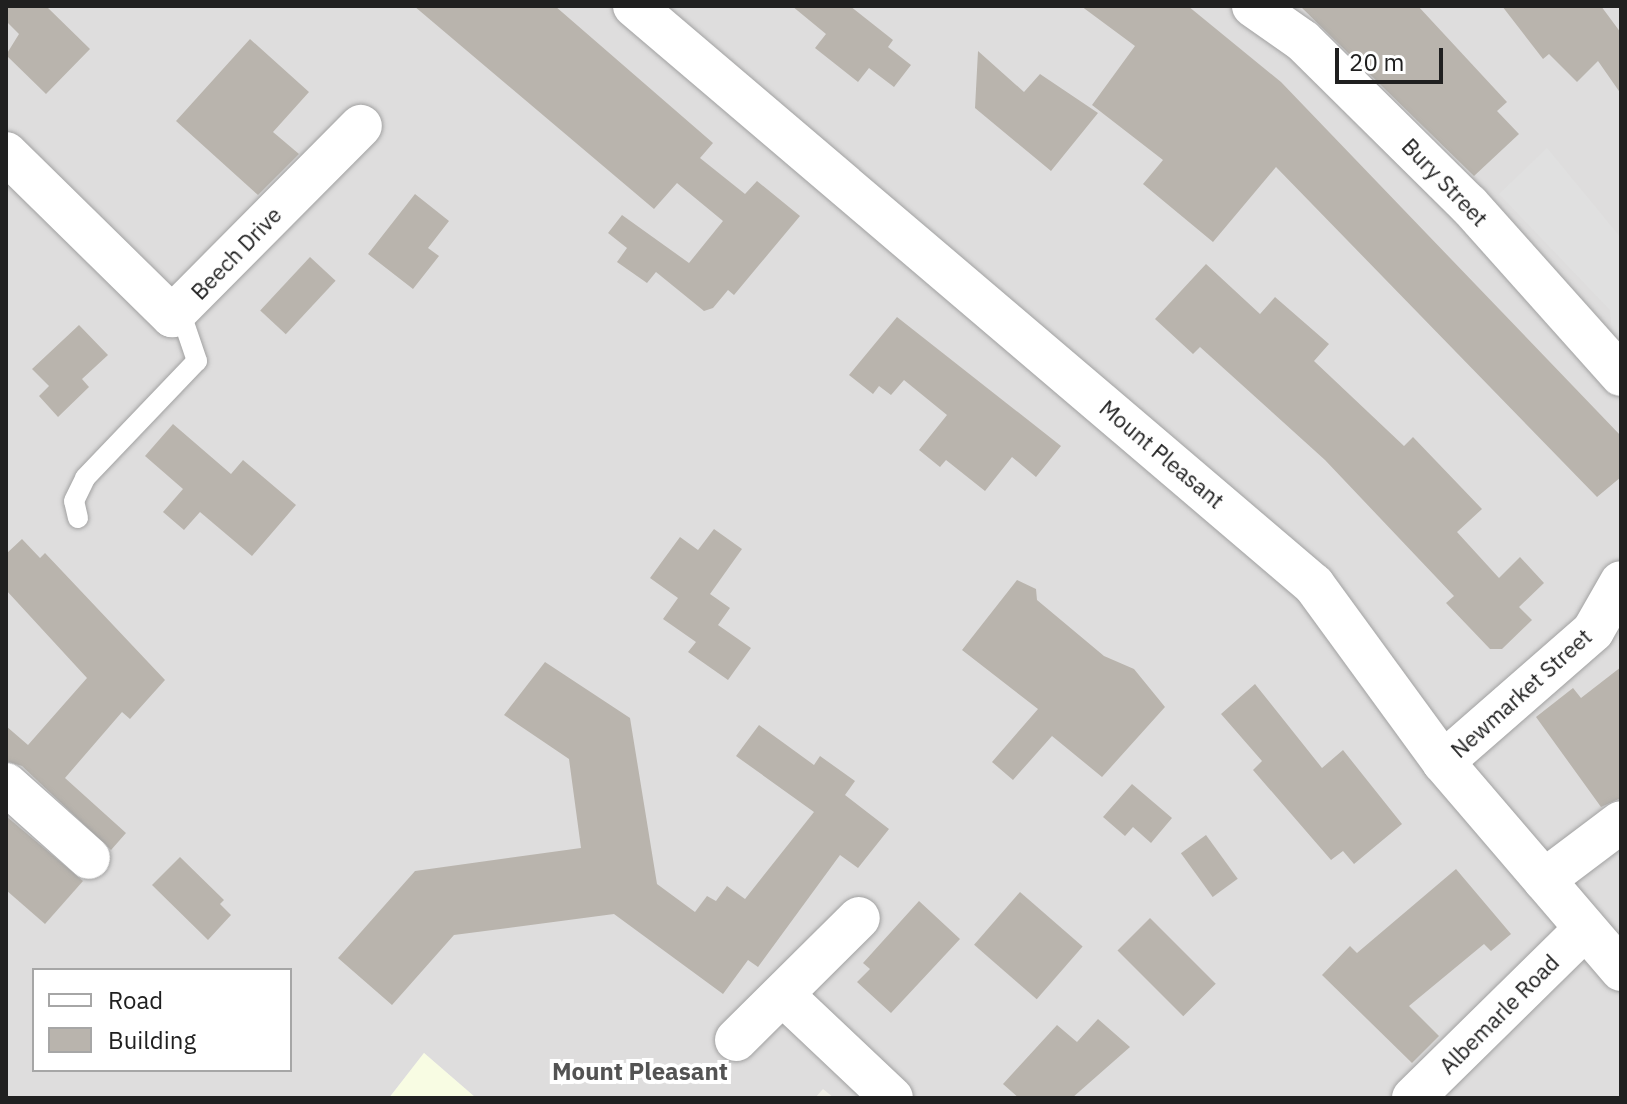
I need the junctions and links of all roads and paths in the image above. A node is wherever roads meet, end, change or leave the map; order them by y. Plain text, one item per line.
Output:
1 (634, 6) edge
2 (1253, 6) edge
3 (361, 126) dead end
4 (6, 153) edge
5 (180, 311) junction
6 (1621, 375) edge
7 (78, 518) dead end
8 (1621, 582) edge
9 (1443, 762) junction
10 (6, 784) edge
11 (1621, 822) edge
12 (89, 858) dead end
13 (1544, 880) junction
14 (859, 918) dead end
15 (1584, 930) junction
16 (1621, 970) edge
17 (783, 995) junction
18 (736, 1040) dead end
19 (892, 1098) edge
20 (1413, 1098) edge

1 - 9 street, Mount Pleasant
2 - 6 street, Bury Street
3 - 5 street, Beech Drive
4 - 5 street, Beech Drive
5 - 7 lane
8 - 9 street, Newmarket Street
9 - 13 street, Mount Pleasant
10 - 12 street
11 - 13 street
13 - 15 street, Mount Pleasant
14 - 17 street
15 - 16 street, Mount Pleasant
15 - 20 street, Albemarle Road
17 - 18 street
17 - 19 street

